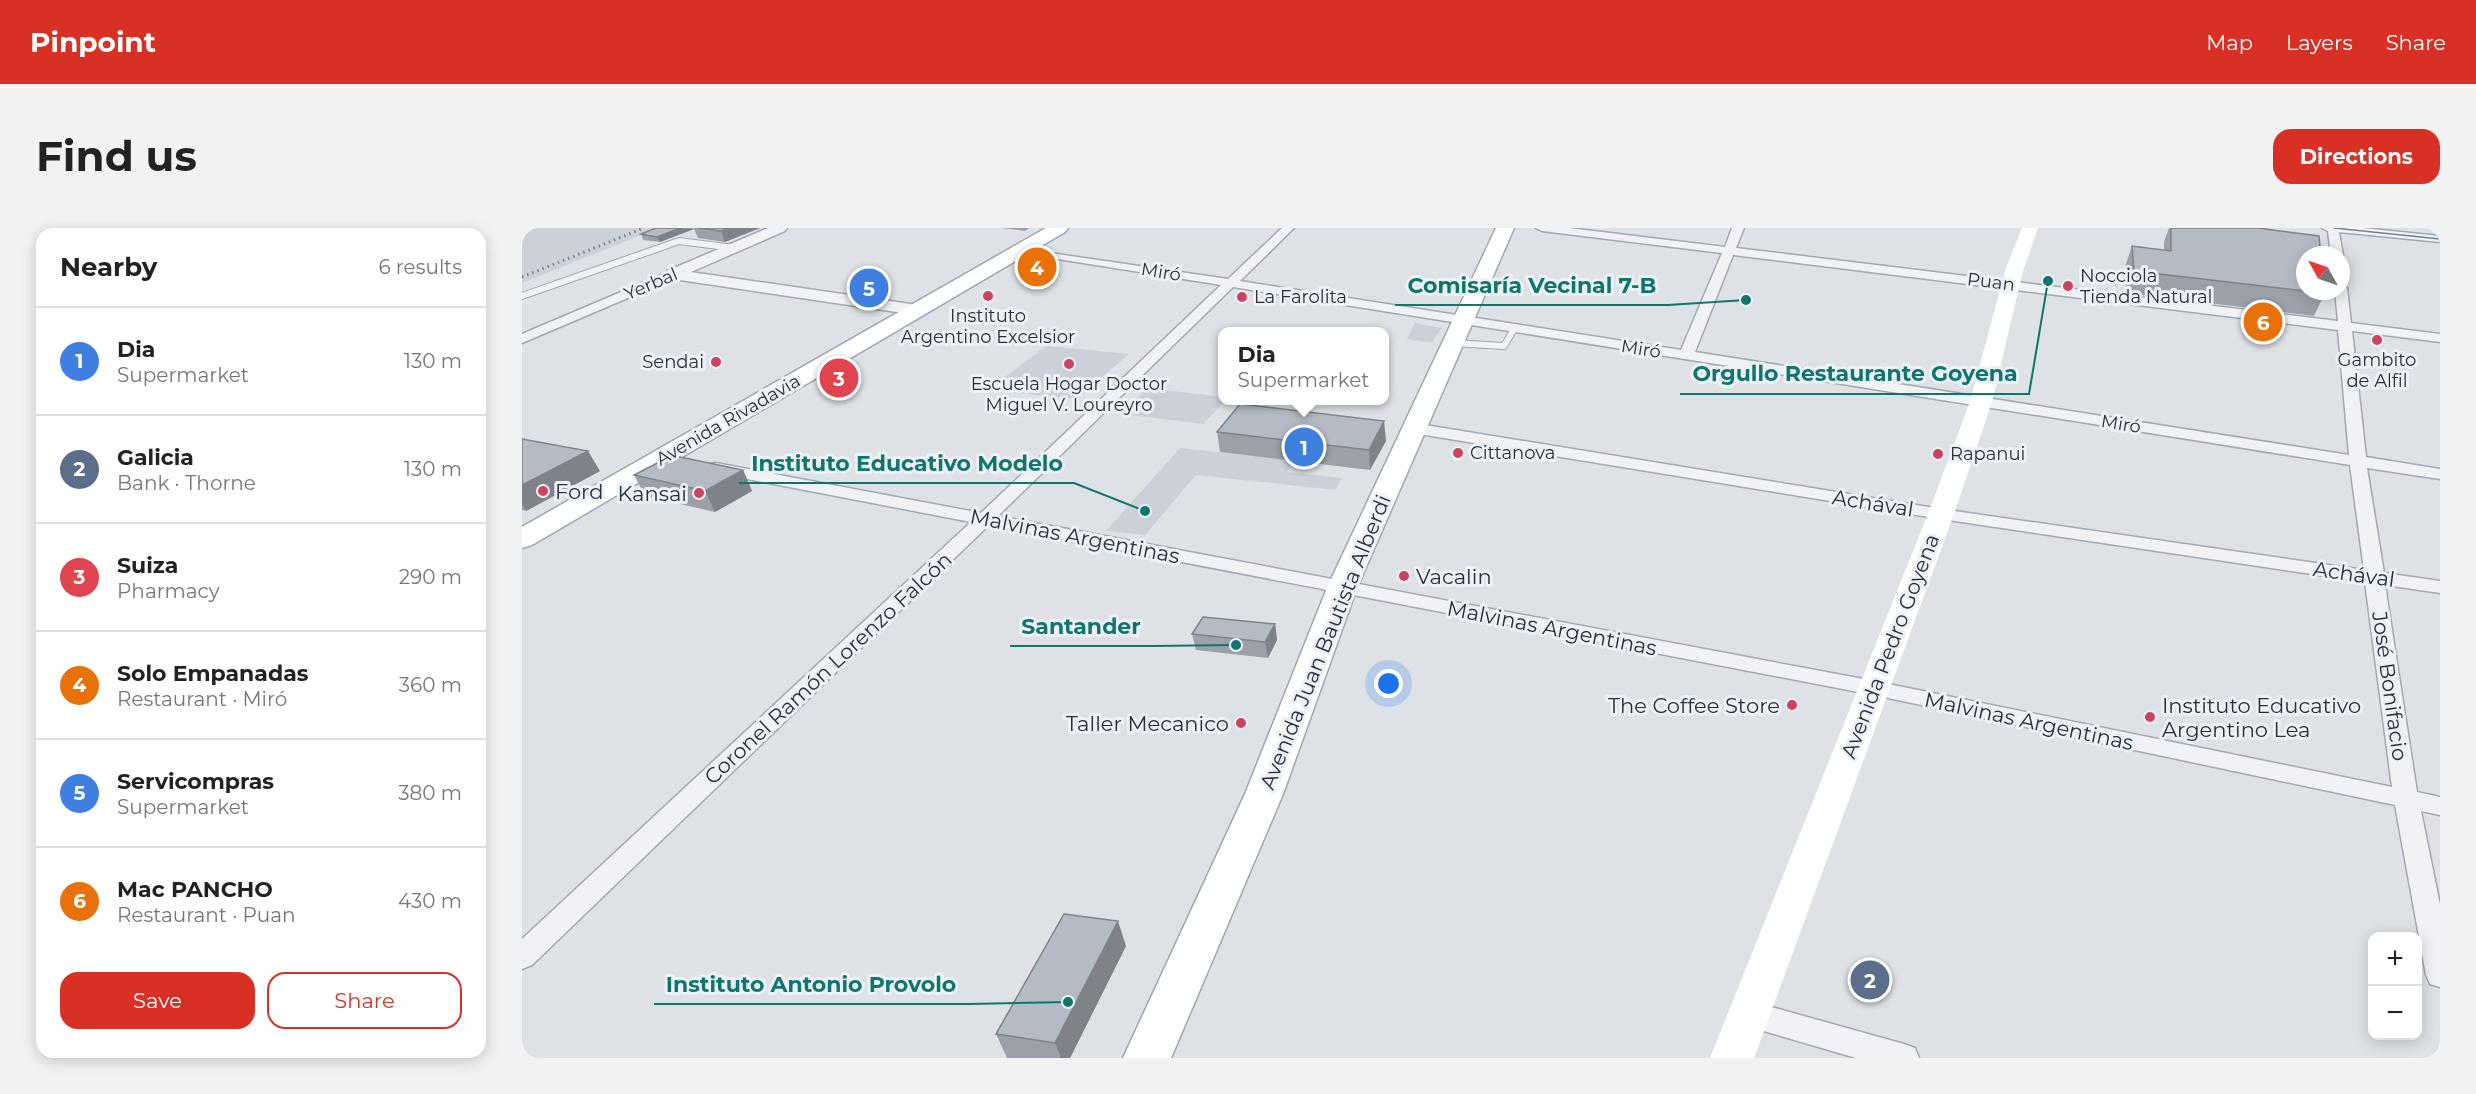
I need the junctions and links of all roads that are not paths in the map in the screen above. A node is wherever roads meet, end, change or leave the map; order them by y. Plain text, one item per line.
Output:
1 (780, 228) edge
2 (1059, 228) edge
3 (1288, 228) edge
4 (1505, 228) edge
5 (1542, 228) edge
6 (1738, 228) edge
7 (2030, 228) edge
8 (2328, 228) edge
9 (2333, 228) edge
10 (690, 236) dead end
11 (2440, 239) edge
12 (679, 241) junction
13 (2336, 246) edge
14 (735, 248) junction
15 (1020, 250) junction
16 (1730, 252) junction
17 (673, 274) junction
18 (1229, 283) junction
19 (2010, 284) junction
20 (522, 296) edge
21 (2343, 300) edge
22 (917, 310) junction
23 (2346, 327) junction
24 (1514, 329) junction
25 (1457, 332) junction
26 (2440, 338) edge
27 (522, 339) edge
28 (1686, 356) junction
29 (1981, 402) junction
30 (1413, 428) junction
31 (2358, 460) junction
32 (681, 462) junction
33 (2440, 474) edge
34 (1941, 514) junction
35 (986, 518) junction
36 (522, 539) edge
37 (2374, 577) junction
38 (2440, 587) edge
39 (1342, 588) junction
40 (1874, 688) junction
41 (2406, 800) junction
42 (2440, 807) edge
43 (522, 957) edge
44 (2440, 975) edge
45 (1750, 1014) junction
46 (1147, 1058) edge
47 (1732, 1058) edge
48 (1904, 1058) edge

1 - 14 street, Yerbal
2 - 15 main road, Avenida Rivadavia
3 - 18 street, Coronel Ramón Lorenzo Falcón
4 - 25 main road, Avenida Juan Bautista Alberdi
5 - 16 street, Puan
6 - 16 street
7 - 19 main road, Avenida Pedro Goyena
8 - 9 street
9 - 11 street
9 - 13 street
10 - 12 lane
12 - 14 lane
12 - 20 lane
14 - 17 street, Yerbal
15 - 18 street, Miró
15 - 22 main road, Avenida Rivadavia
16 - 19 street, Puan
16 - 28 street
17 - 22 street
17 - 27 street, Yerbal
18 - 25 street, Miró
18 - 35 street, Coronel Ramón Lorenzo Falcón
19 - 23 street, Puan
19 - 29 main road, Avenida Pedro Goyena
21 - 23 street, José Bonifacio
22 - 32 main road, Avenida Rivadavia
23 - 26 street, Puan
23 - 31 street, José Bonifacio
24 - 25 street, Miró
24 - 25 lane
24 - 28 street, Miró
25 - 30 main road, Avenida Juan Bautista Alberdi
28 - 29 street, Miró
29 - 31 street, Miró
29 - 34 main road, Avenida Pedro Goyena
30 - 34 street, Achával
30 - 39 main road, Avenida Juan Bautista Alberdi
31 - 33 street, Miró
31 - 37 street, José Bonifacio
32 - 35 street, Malvinas Argentinas
32 - 36 main road, Avenida Rivadavia
34 - 37 street, Achával
34 - 40 main road, Avenida Pedro Goyena
35 - 39 street, Malvinas Argentinas
35 - 43 street, Coronel Ramón Lorenzo Falcón
37 - 38 street, Achával
37 - 41 street, José Bonifacio
39 - 40 street, Malvinas Argentinas
39 - 46 main road, Avenida Juan Bautista Alberdi
40 - 41 street, Malvinas Argentinas
40 - 45 main road, Avenida Pedro Goyena
41 - 42 street, Malvinas Argentinas
41 - 44 street, José Bonifacio
45 - 47 main road, Avenida Pedro Goyena
45 - 48 street

